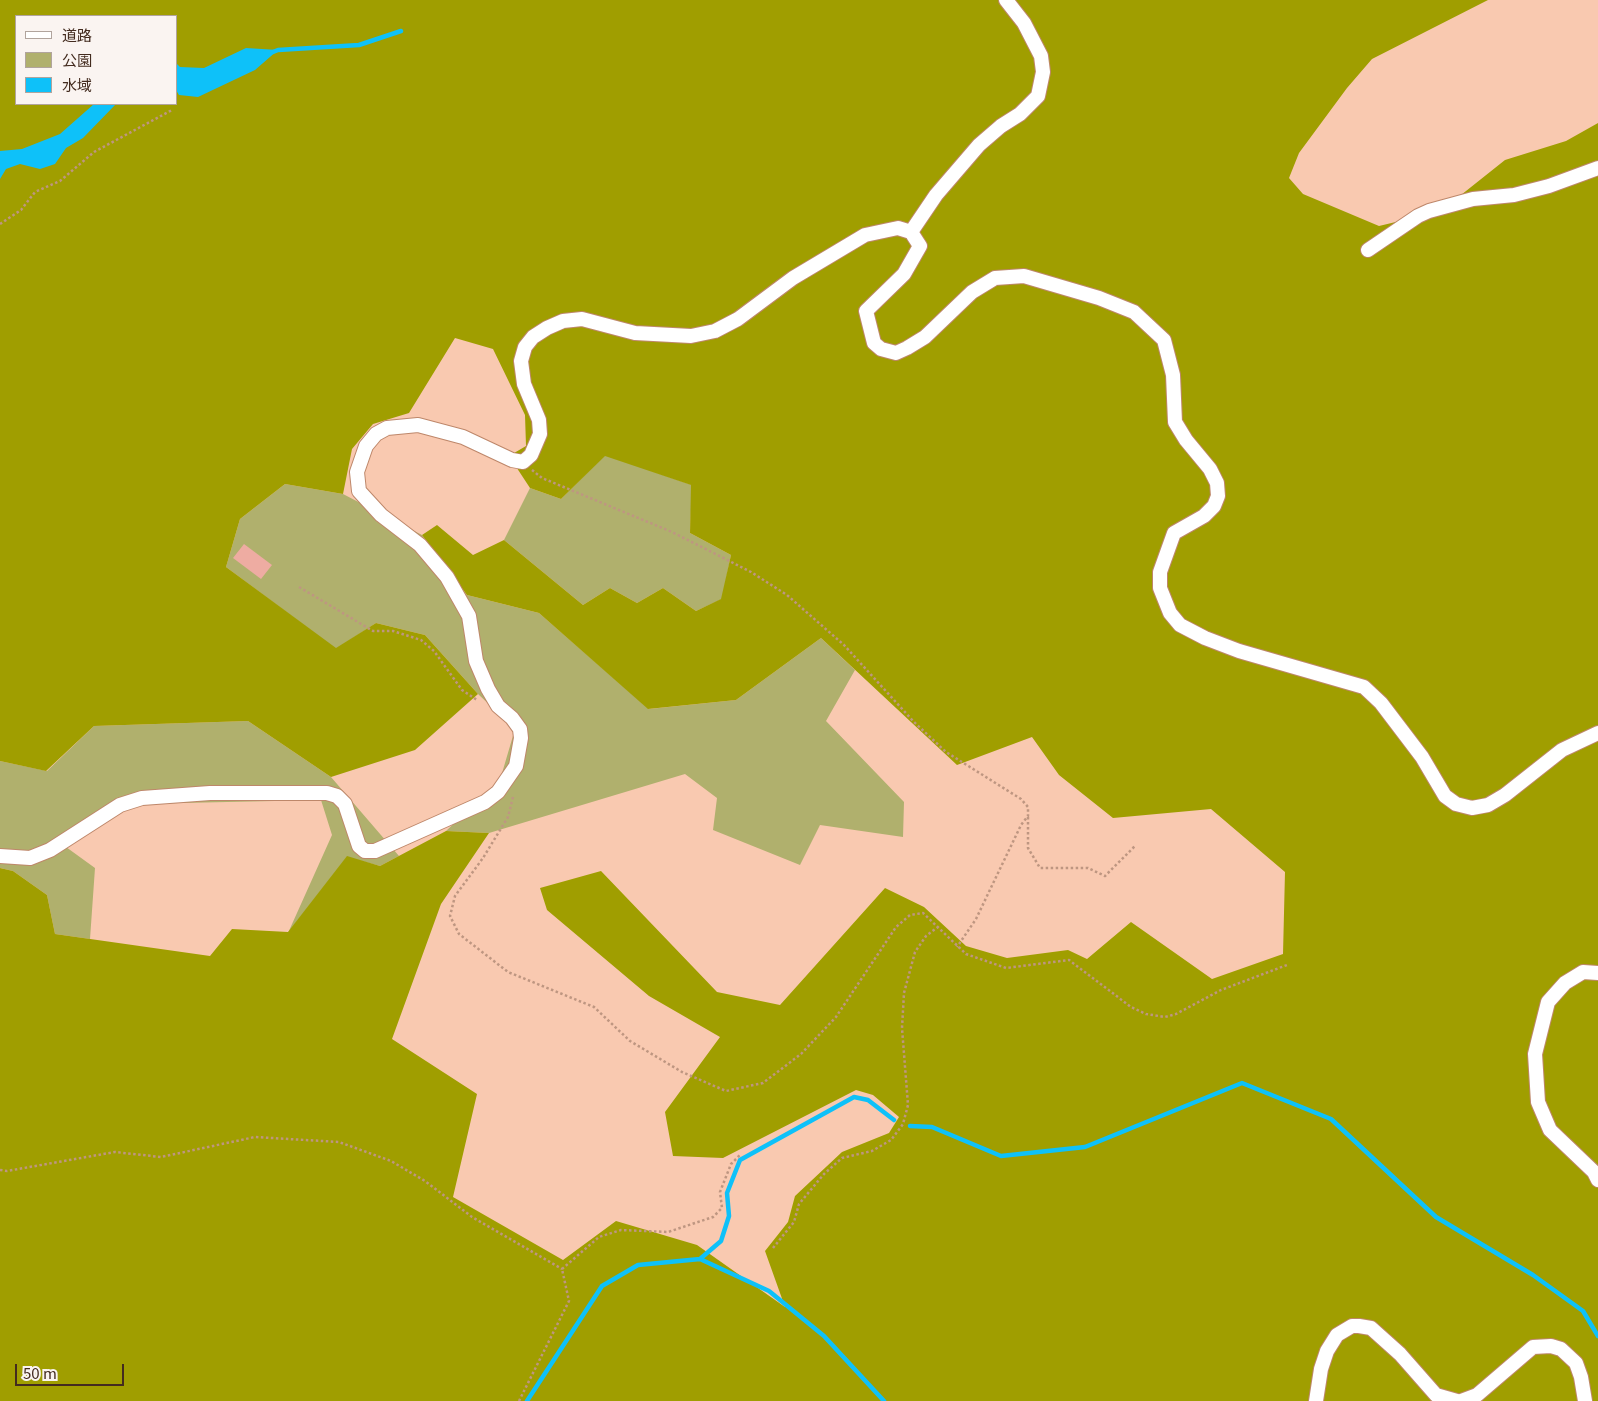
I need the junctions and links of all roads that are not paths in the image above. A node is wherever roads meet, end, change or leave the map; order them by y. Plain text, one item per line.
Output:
1 (1006, 0) edge
2 (1598, 168) edge
3 (911, 232) junction
4 (1368, 250) dead end
5 (1598, 733) edge
6 (0, 856) edge
7 (1598, 974) edge
8 (1598, 1180) edge
9 (1316, 1401) edge
10 (1459, 1401) edge
11 (1585, 1401) edge

1 - 3 street
2 - 4 street
3 - 5 street
3 - 6 street
7 - 8 street
9 - 10 street
10 - 11 street

